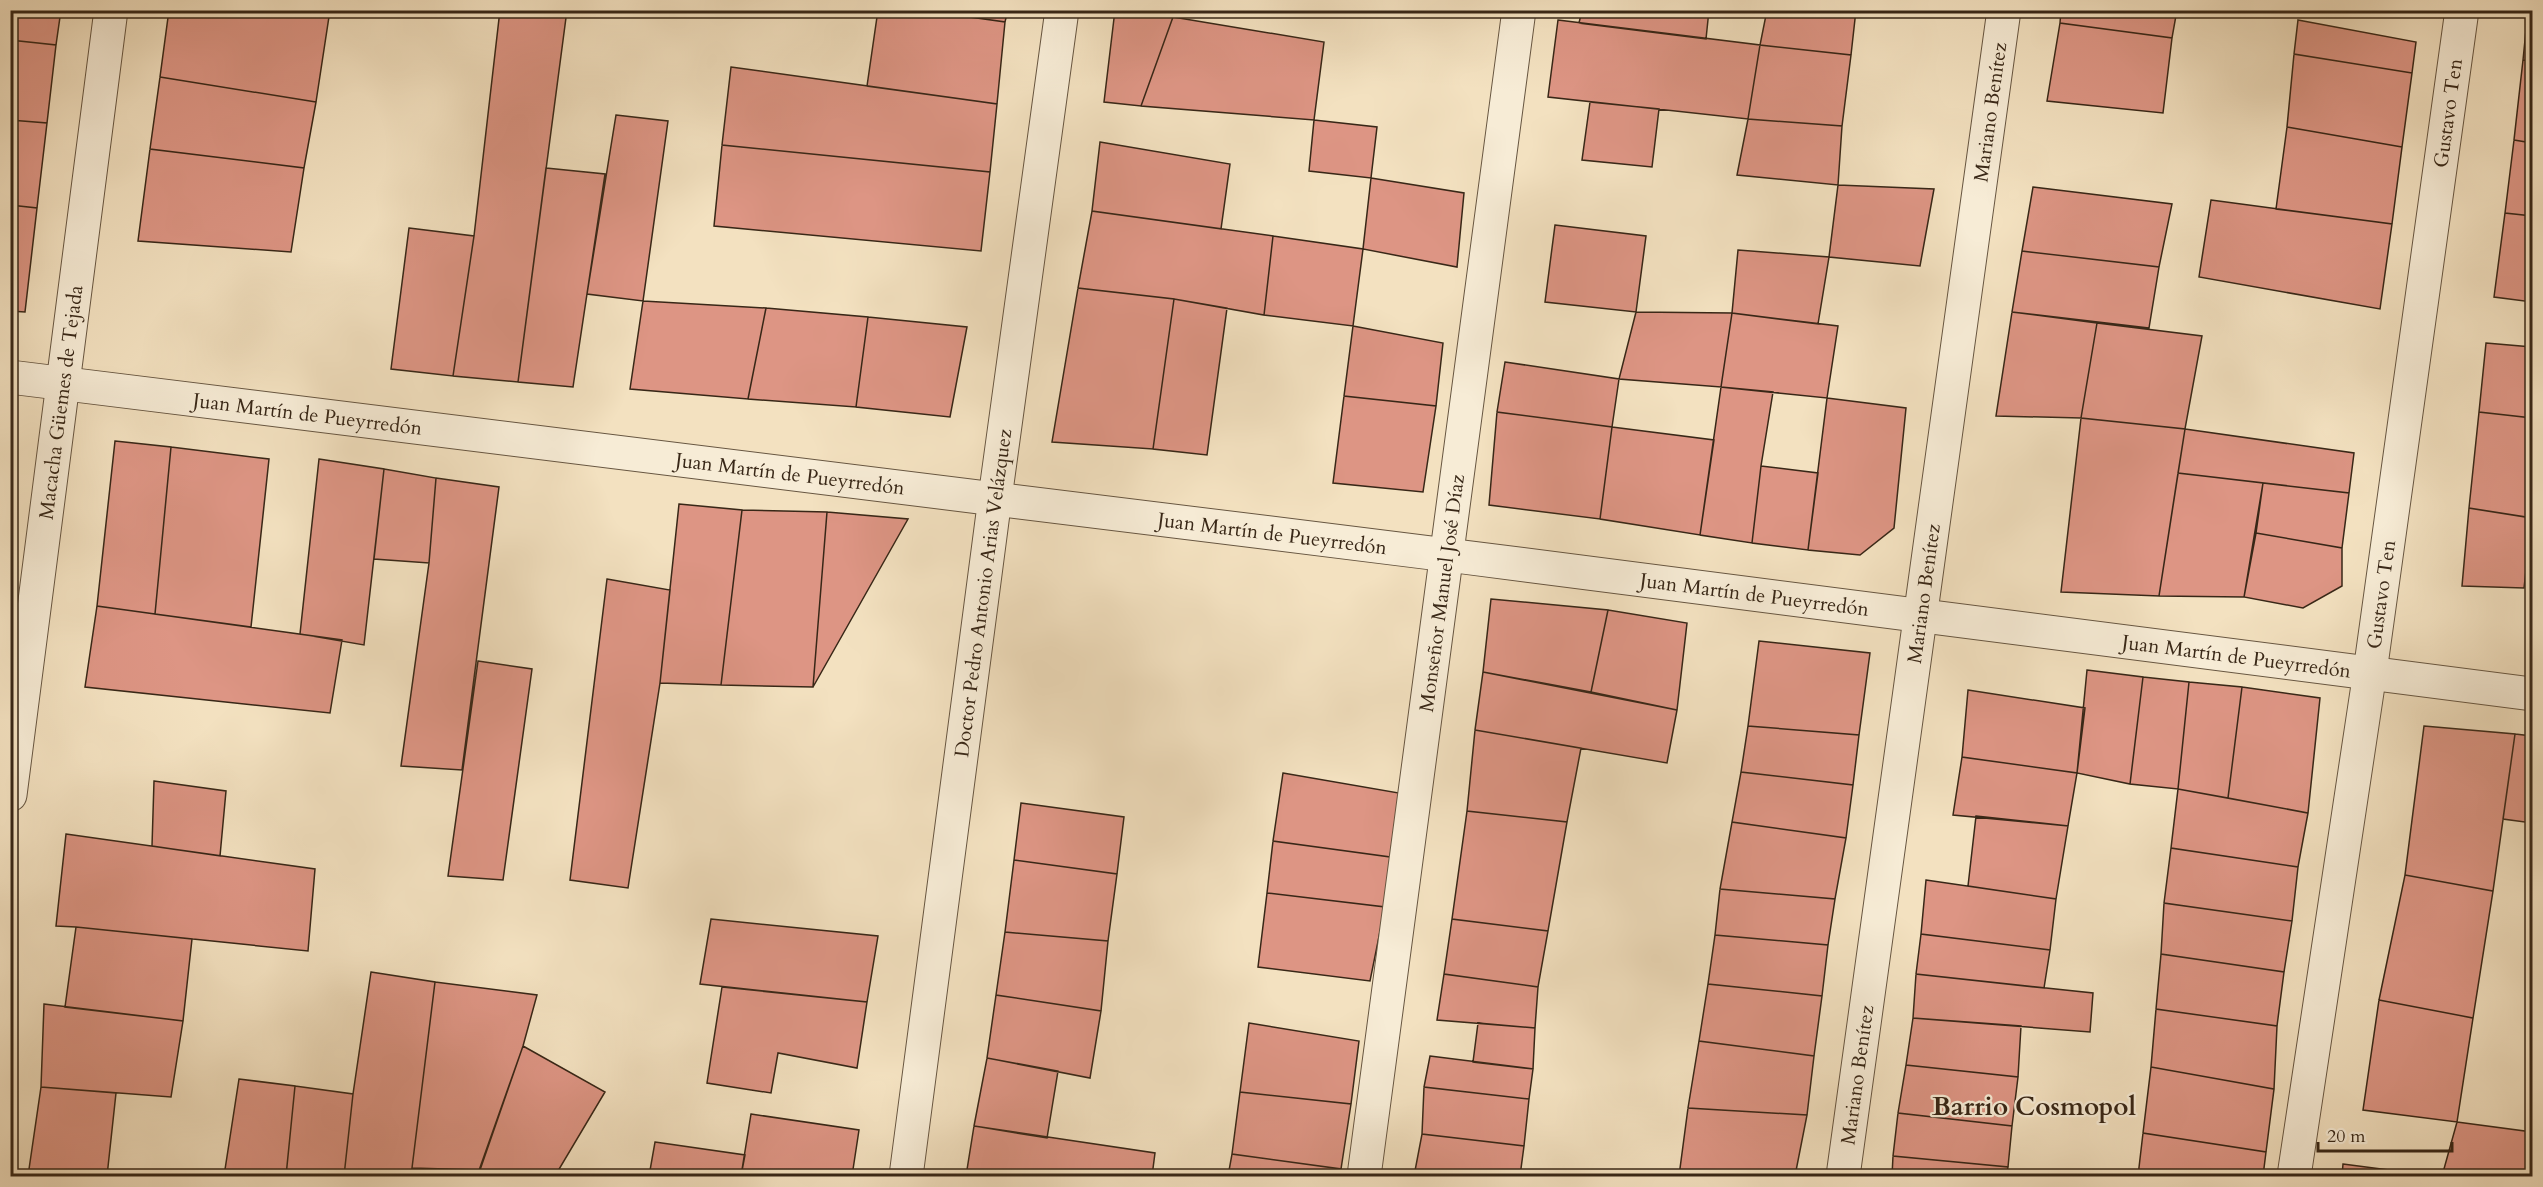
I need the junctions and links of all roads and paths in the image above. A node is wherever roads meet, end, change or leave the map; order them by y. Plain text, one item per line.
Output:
1 (111, 10) edge
2 (1062, 10) edge
3 (1519, 10) edge
4 (2004, 10) edge
5 (2462, 10) edge
6 (10, 376) edge
7 (63, 384) junction
8 (995, 498) junction
9 (1448, 555) junction
10 (1922, 617) junction
11 (2370, 672) junction
12 (2532, 694) edge
13 (10, 795) edge
14 (906, 1176) edge
15 (1364, 1176) edge
16 (1843, 1176) edge
17 (2294, 1176) edge

1 - 7 street, Macacha Güemes de Tejada
2 - 8 street, Doctor Pedro Antonio Arias Velázquez
3 - 9 street, Monseñor Manuel José Díaz
4 - 10 street, Mariano Benítez
5 - 11 street, Gustavo Ten
6 - 7 street, Juan Martín de Pueyrredón
7 - 8 street, Juan Martín de Pueyrredón
7 - 13 street, Macacha Güemes de Tejada
8 - 9 street, Juan Martín de Pueyrredón
8 - 14 street, Doctor Pedro Antonio Arias Velázquez
9 - 10 street, Juan Martín de Pueyrredón
9 - 15 street, Monseñor Manuel José Díaz
10 - 11 street, Juan Martín de Pueyrredón
10 - 16 street, Mariano Benítez
11 - 12 street, Juan Martín de Pueyrredón
11 - 17 street, Gustavo Ten

